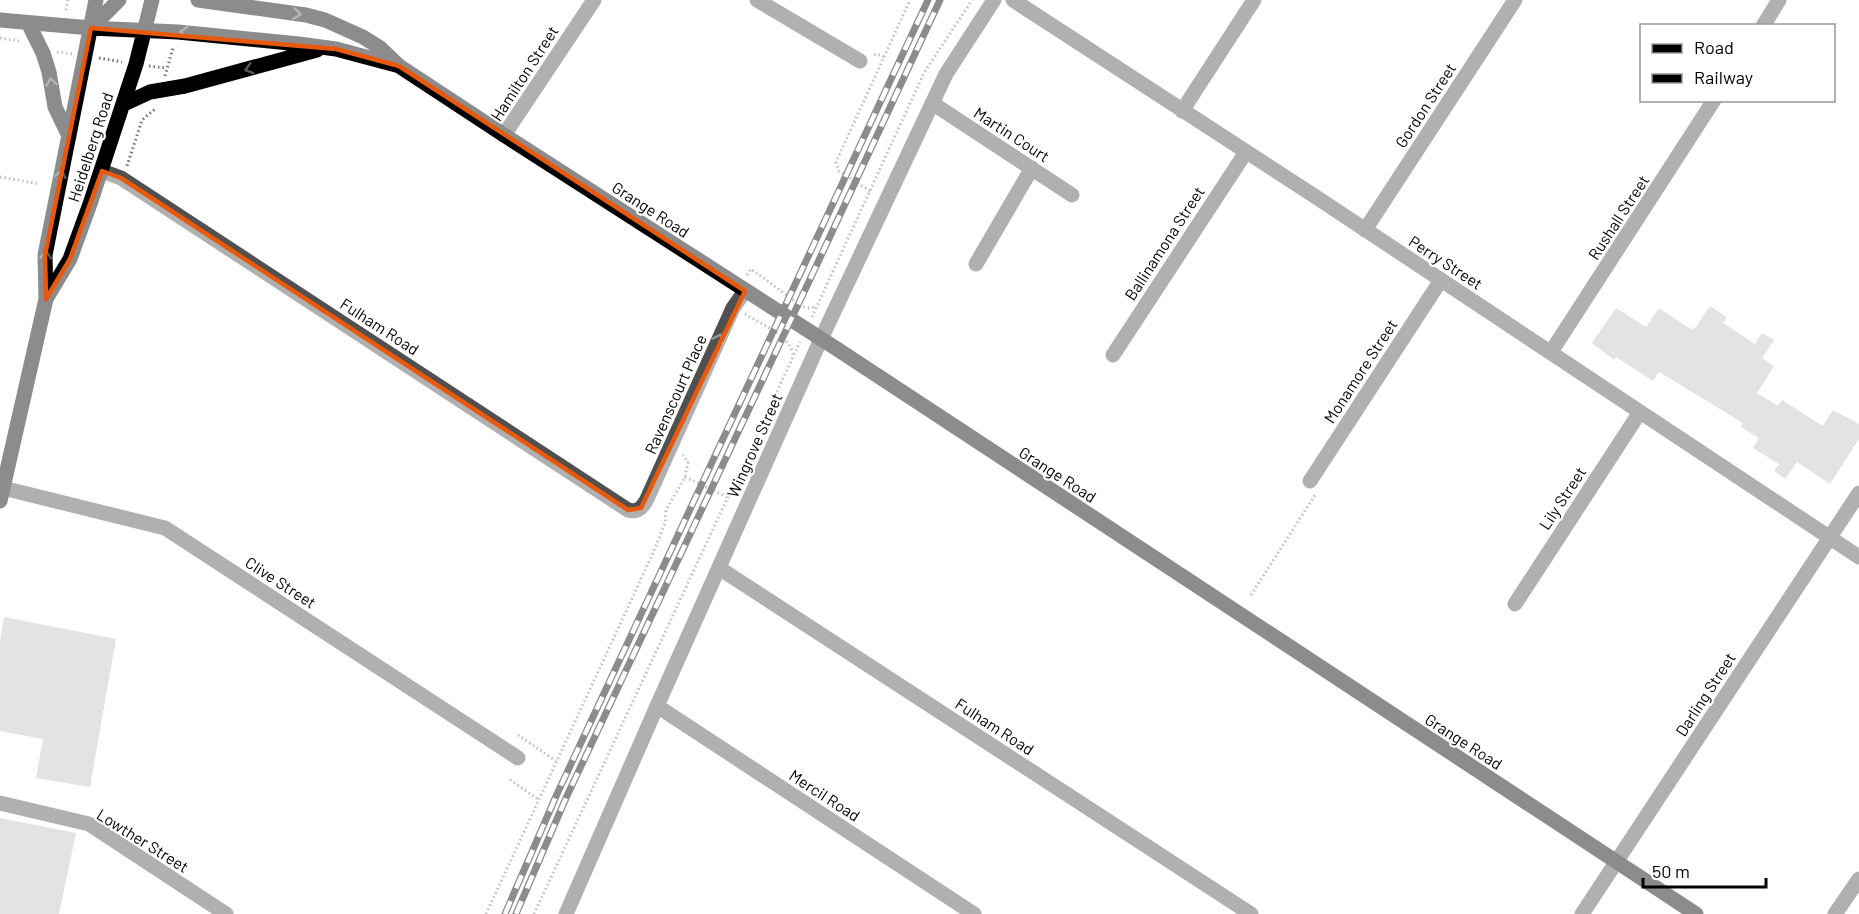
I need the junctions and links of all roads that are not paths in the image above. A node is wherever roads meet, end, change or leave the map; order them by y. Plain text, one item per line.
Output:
1 (96, 0) edge
2 (119, 0) edge
3 (152, 0) edge
4 (198, 0) edge
5 (594, 0) edge
6 (757, 0) edge
7 (993, 0) edge
8 (1013, 0) edge
9 (1254, 0) edge
10 (1515, 0) edge
11 (1779, 0) edge
12 (0, 20) edge
13 (28, 23) junction
14 (1764, 24) edge
15 (91, 28) junction
16 (145, 31) junction
17 (325, 47) junction
18 (860, 61) road end
19 (399, 66) junction
20 (1713, 102) edge
21 (932, 103) junction
22 (124, 104) junction
23 (1182, 111) junction
24 (504, 135) junction
25 (69, 136) junction
26 (1246, 152) junction
27 (1032, 168) junction
28 (102, 171) junction
29 (1072, 195) dead end
30 (1365, 230) junction
31 (976, 264) dead end
32 (1441, 280) junction
33 (746, 292) junction
34 (46, 299) junction
35 (821, 339) junction
36 (1551, 352) junction
37 (1113, 355) dead end
38 (1640, 412) junction
39 (1314, 486) road end
40 (1859, 493) edge
41 (1, 494) edge
42 (637, 510) joint
43 (1830, 538) junction
44 (1859, 556) edge
45 (719, 568) junction
46 (1515, 603) dead end
47 (657, 706) junction
48 (518, 758) dead end
49 (0, 803) edge
50 (1616, 861) junction
51 (1859, 879) edge
52 (226, 914) edge
53 (567, 914) edge
54 (974, 914) edge
55 (1251, 914) edge
56 (1582, 914) edge
57 (1696, 914) edge
58 (1835, 914) edge

1 - 15 main road, Heidelberg Road
2 - 15 main road
3 - 16 main road, Heidelberg Road
4 -> 19 main road, Grange Road
5 - 24 street, Hamilton Street
6 - 18 street
7 - 21 street, Wingrove Street
8 - 23 street, Perry Street
9 - 23 street
10 - 30 street, Gordon Street
11 - 14 street
12 - 13 main road, Grange Road
13 - 15 main road, Grange Road
25 -> 13 main road
15 - 16 main road, Grange Road
15 - 25 main road, Heidelberg Road
17 -> 16 main road, Grange Road
16 - 22 main road, Heidelberg Road
17 - 19 main road, Grange Road
17 -> 22 main road
19 - 24 main road, Grange Road
20 - 36 street, Rushall Street
21 - 27 street, Martin Court
21 - 35 street, Wingrove Street
22 - 28 main road, Heidelberg Road
23 - 26 street, Perry Street
24 - 33 main road, Grange Road
34 -> 25 main road, Heidelberg Road
26 - 30 street, Perry Street
26 - 37 street, Ballinamona Street
27 - 29 street, Martin Court
27 - 31 street
28 - 34 main road, Heidelberg Road
28 - 42 street, Fulham Road
30 - 32 street, Perry Street
32 - 36 street, Perry Street
32 - 39 street, Monamore Street
33 - 35 main road, Grange Road
42 -> 33 street, Ravenscourt Place
34 - 41 main road, Heidelberg Road
35 - 45 street, Wingrove Street
35 - 50 main road, Grange Road
36 - 38 street, Perry Street
38 - 43 street, Perry Street
38 - 46 street, Lily Street
40 - 43 street, Darling Street
41 - 48 street, Clive Street
43 - 44 street, Perry Street
43 - 50 street, Darling Street
45 - 47 street, Wingrove Street
45 - 55 street, Fulham Road
47 - 53 street, Wingrove Street
47 - 54 street, Mercil Road
49 - 52 street, Lowther Street
50 - 56 street, Darling Street
50 - 57 main road, Grange Road
51 - 58 street

